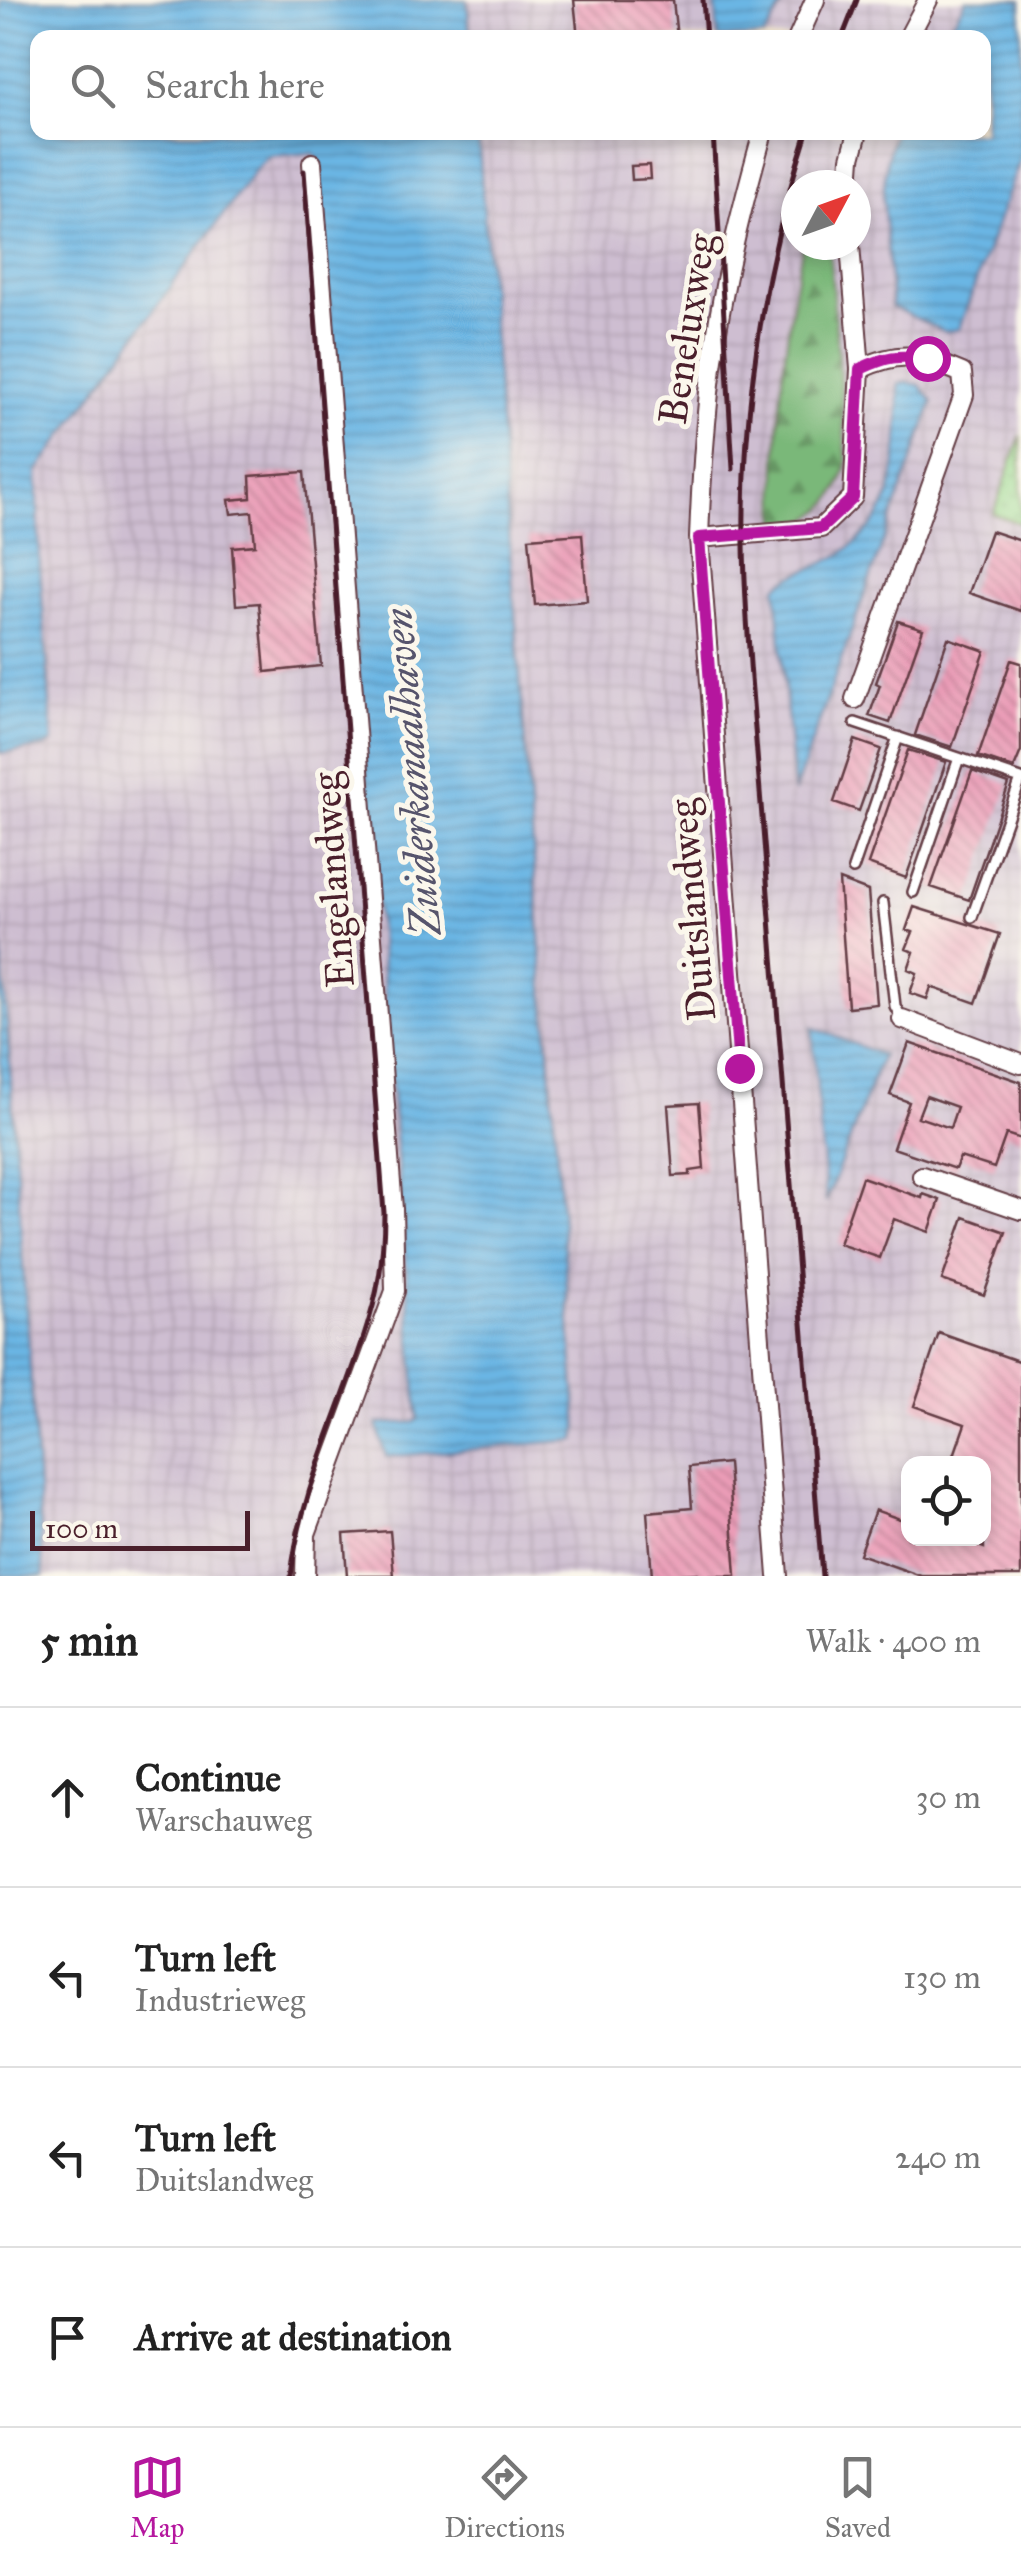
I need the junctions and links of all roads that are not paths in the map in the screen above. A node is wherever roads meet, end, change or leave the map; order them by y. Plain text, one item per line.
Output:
1 (815, 0) edge
2 (928, 0) edge
3 (802, 30) edge
4 (912, 30) edge
5 (761, 140) edge
6 (856, 140) edge
7 (312, 163) dead end
8 (850, 170) edge
9 (851, 260) edge
10 (860, 369) junction
11 (699, 538) junction
12 (855, 699) dead end
13 (855, 723) dead end
14 (898, 737) junction
15 (959, 758) junction
16 (853, 869) dead end
17 (913, 892) dead end
18 (882, 902) dead end
19 (972, 918) dead end
20 (902, 1019) joint
21 (1021, 1064) edge
22 (922, 1176) dead end
23 (1021, 1210) edge
24 (305, 1576) edge
25 (778, 1576) edge

1 - 3 street
2 - 4 street
5 - 11 street, Beneluxweg
6 - 8 street
7 - 24 street, Engelandweg
9 - 10 street
10 - 11 street
10 - 12 street
11 - 25 street, Duitslandweg
13 - 14 lane
14 - 15 lane
14 - 16 lane
15 - 17 lane
15 - 19 lane
18 - 20 lane
20 - 21 street
22 - 23 street

